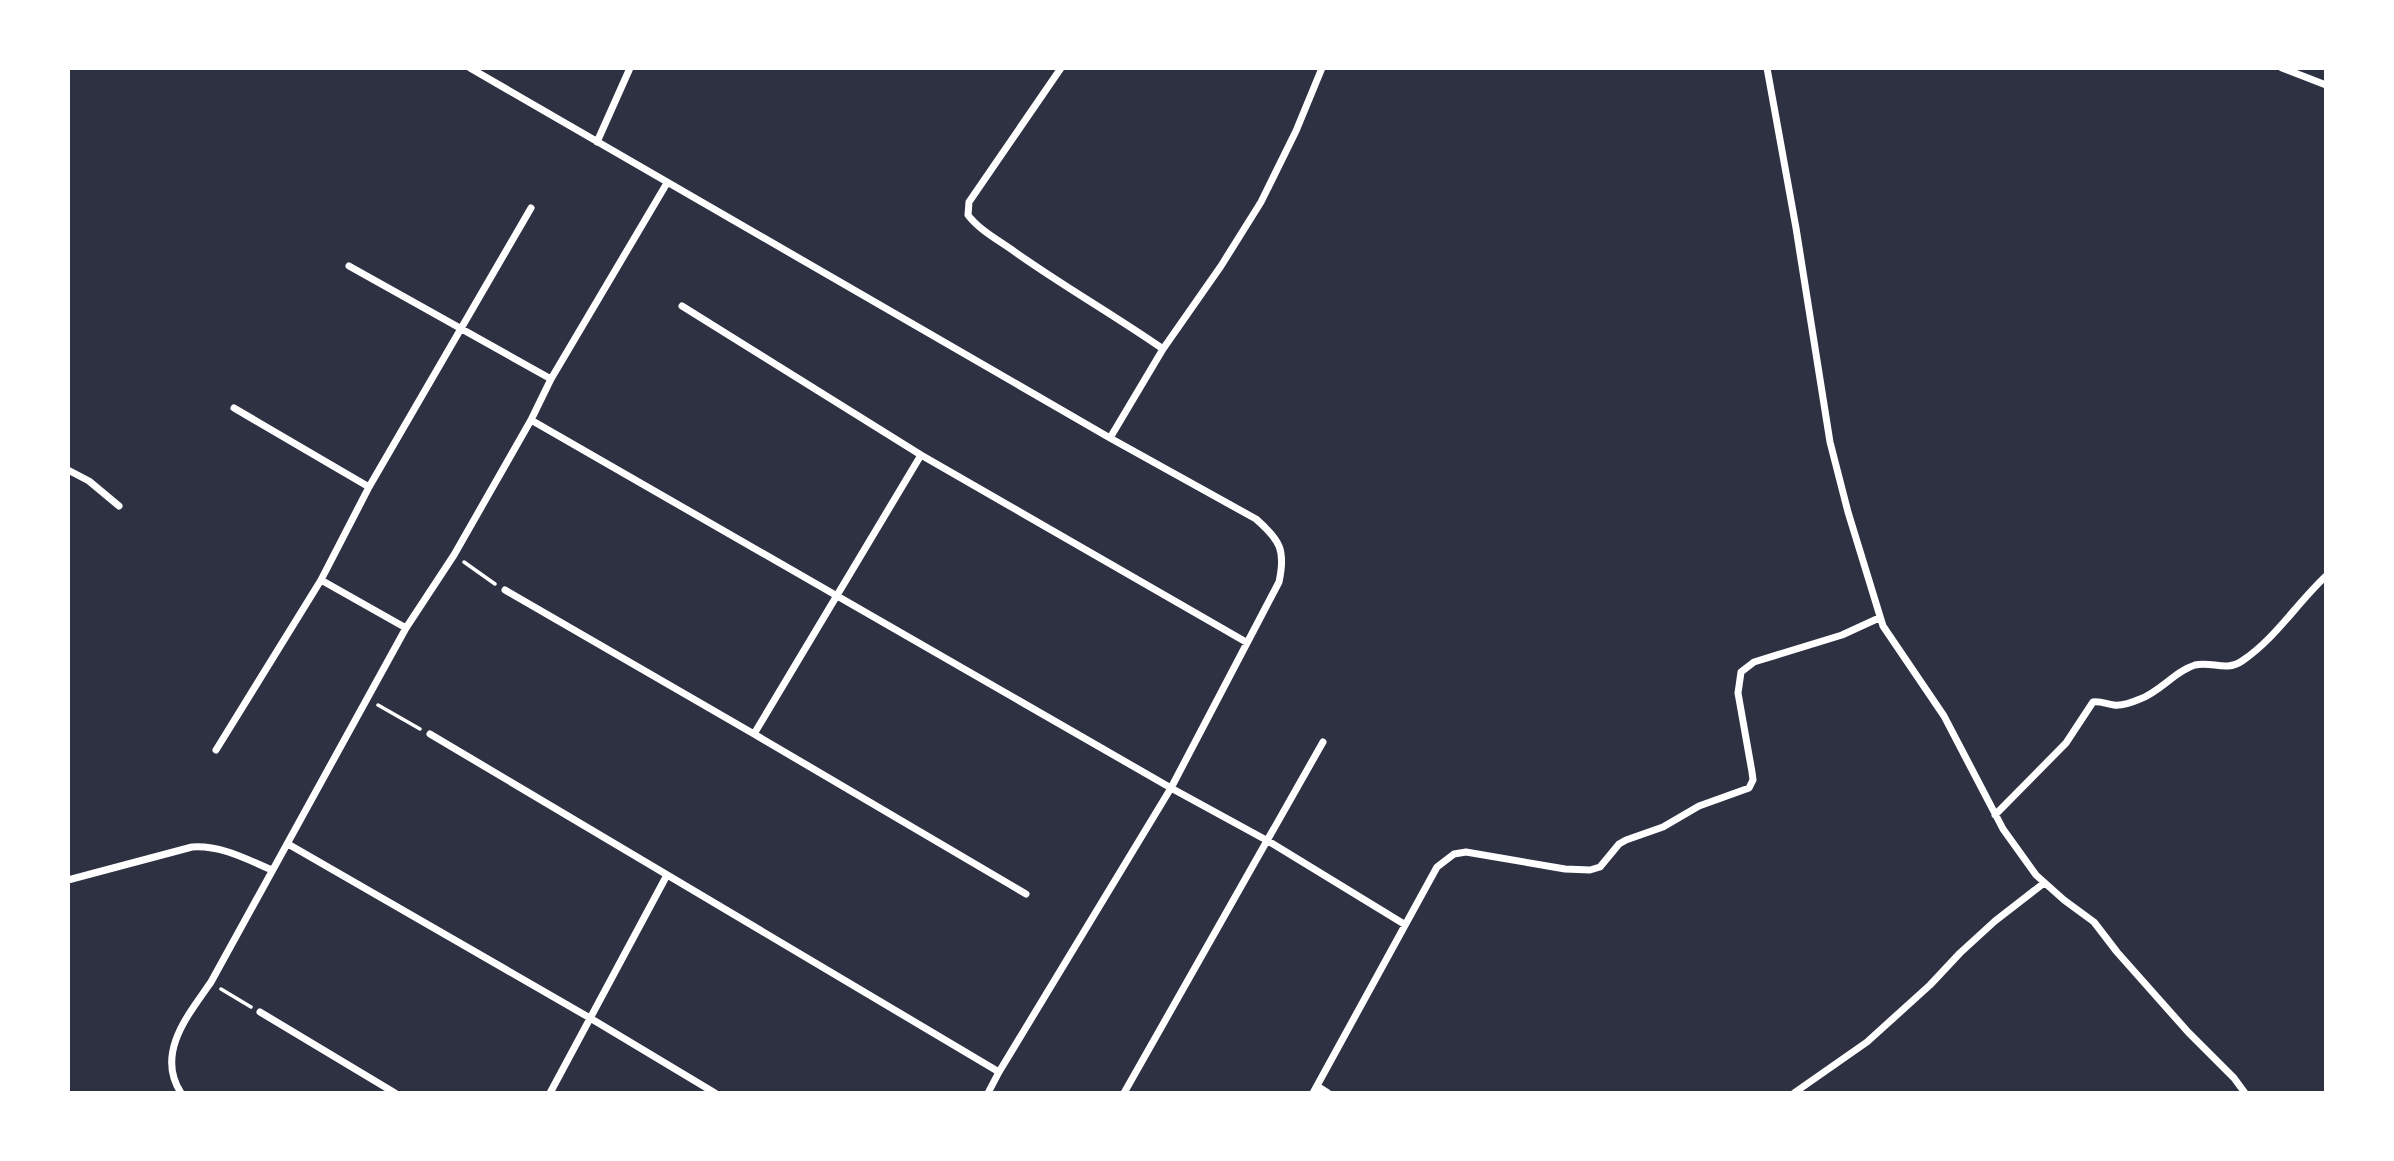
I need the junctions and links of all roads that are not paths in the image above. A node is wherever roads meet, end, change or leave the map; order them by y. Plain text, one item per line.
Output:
1 (470, 68) edge
2 (630, 68) edge
3 (1061, 68) edge
4 (1322, 68) edge
5 (1767, 68) edge
6 (2282, 68) edge
7 (2326, 85) edge
8 (597, 142) junction
9 (667, 183) junction
10 (531, 208) dead end
11 (349, 266) dead end
12 (682, 306) dead end
13 (460, 328) junction
14 (1163, 349) junction
15 (551, 379) junction
16 (234, 408) dead end
17 (531, 420) junction
18 (1110, 438) junction
19 (921, 455) junction
20 (68, 470) edge
21 (369, 487) junction
22 (119, 506) dead end
23 (2326, 576) edge
24 (321, 580) junction
25 (505, 590) road end
26 (835, 595) junction
27 (1880, 618) junction
28 (406, 628) junction
29 (1246, 642) junction
30 (430, 734) road end
31 (754, 734) junction
32 (1323, 742) dead end
33 (216, 750) dead end
34 (1171, 788) junction
35 (1995, 814) junction
36 (1268, 841) junction
37 (288, 844) junction
38 (272, 870) junction
39 (667, 875) junction
40 (68, 880) edge
41 (2044, 883) junction
42 (1026, 894) dead end
43 (1404, 924) junction
44 (260, 1012) road end
45 (590, 1018) junction
46 (999, 1072) junction
47 (1315, 1089) edge
48 (181, 1093) edge
49 (395, 1093) edge
50 (550, 1093) edge
51 (715, 1093) edge
52 (988, 1093) edge
53 (1124, 1093) edge
54 (1328, 1093) edge
55 (1794, 1093) edge
56 (2245, 1093) edge

1 - 8 street
2 - 8 street
3 - 14 street
4 - 14 street
5 - 27 street
6 - 7 street
8 - 9 street
9 - 15 street
9 - 18 street
10 - 13 street
11 - 13 street
12 - 19 street
13 - 15 street
13 - 21 street
14 - 18 street
15 - 17 street
16 - 21 street
17 - 26 street
17 - 28 street
18 - 29 street
19 - 26 street
19 - 29 street
20 - 22 street
21 - 24 street
23 - 35 street
24 - 28 street
24 - 33 street
25 - 31 street
26 - 31 street
26 - 34 street
27 - 35 street
27 - 43 street
28 - 37 street
29 - 34 street
30 - 39 street
31 - 42 street
32 - 36 street
34 - 36 street
34 - 46 street
35 - 41 street
36 - 43 street
36 - 53 street
37 - 38 street
37 - 45 street
38 - 40 street
38 - 48 street
39 - 45 street
39 - 46 street
41 - 55 street
41 - 56 street
43 - 47 street
44 - 49 street
45 - 50 street
45 - 51 street
46 - 52 street
47 - 54 street

